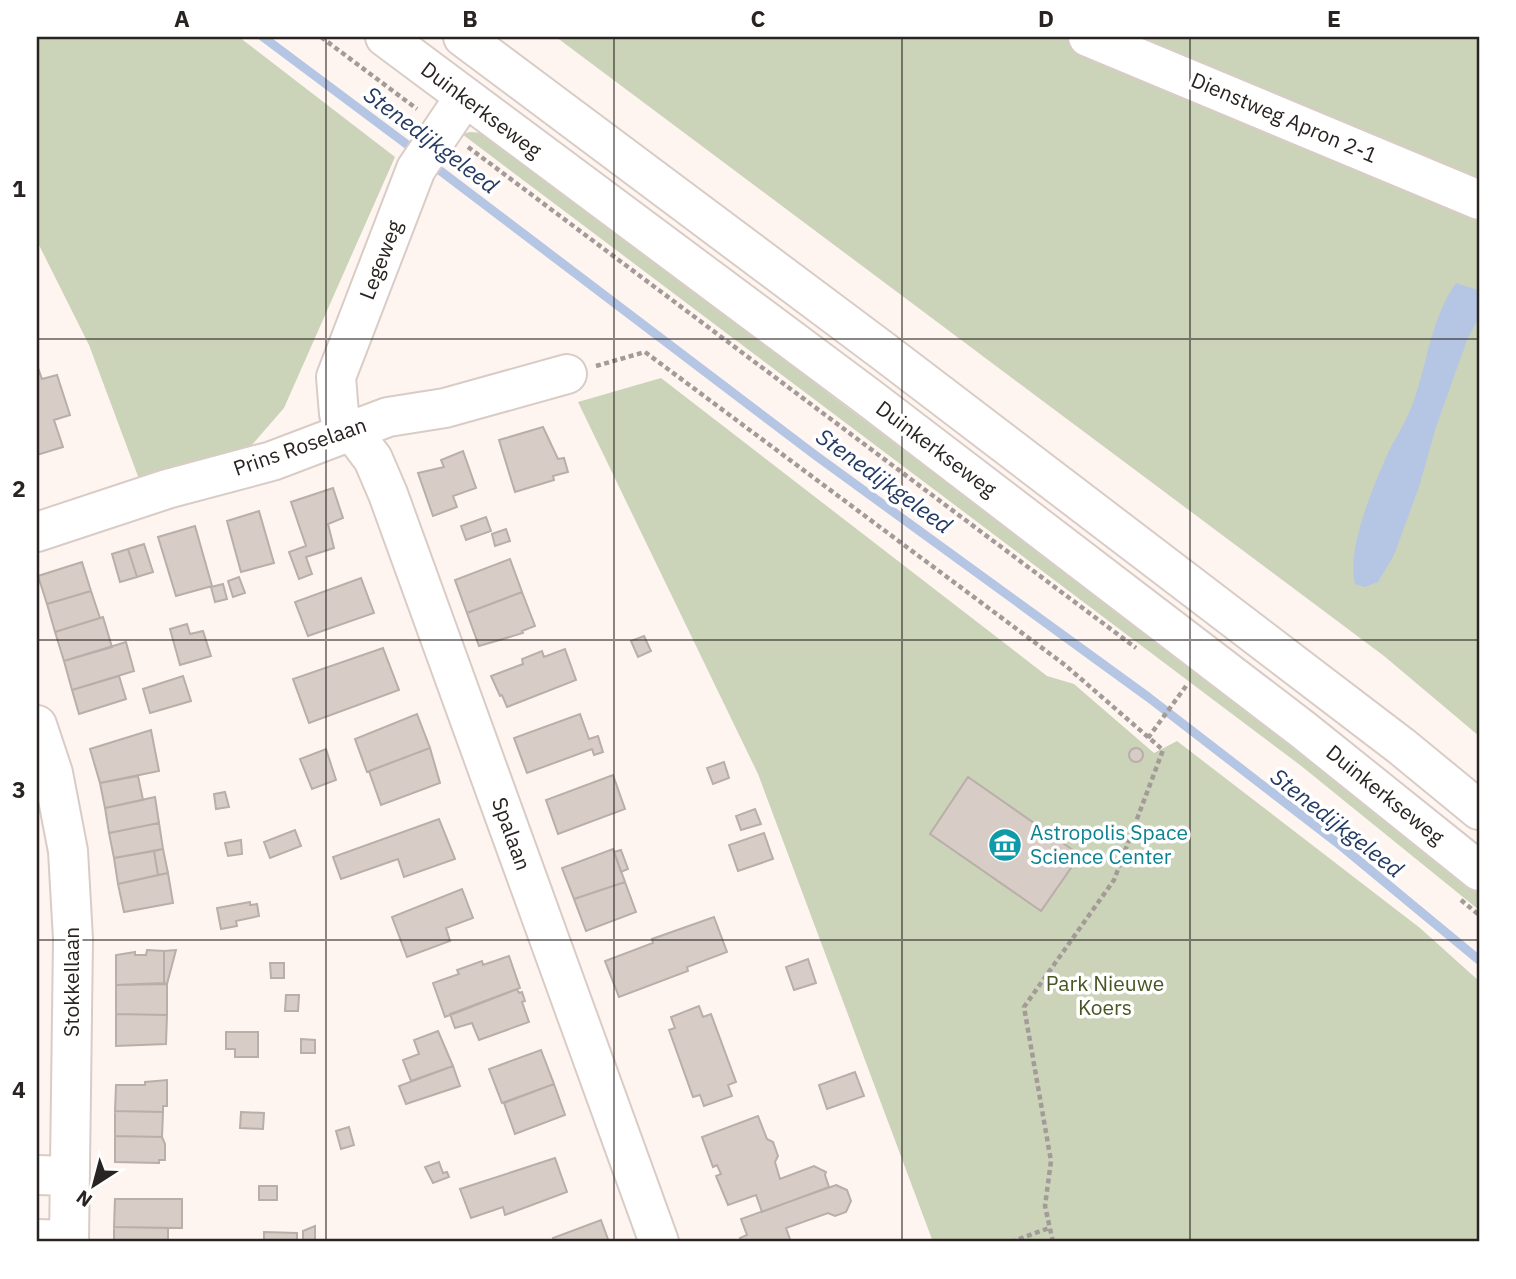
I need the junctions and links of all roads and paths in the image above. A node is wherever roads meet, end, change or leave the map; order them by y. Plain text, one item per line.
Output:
1 (321, 37) edge
2 (385, 37) edge
3 (463, 37) edge
4 (1088, 37) edge
5 (448, 120) junction
6 (1479, 200) edge
7 (567, 374) joint
8 (351, 432) junction
9 (37, 532) edge
10 (1143, 653) dead end
11 (1196, 694) dead end
12 (37, 725) edge
13 (1148, 738) junction
14 (45, 774) edge
15 (1479, 810) edge
16 (1469, 885) edge
17 (1479, 915) edge
18 (53, 1176) edge
19 (1049, 1228) junction
20 (58, 1240) edge
21 (659, 1242) edge
22 (1011, 1242) edge
23 (1053, 1242) edge

1 - 5 path
2 - 5 main road, Duinkerkseweg
3 - 5 main road
3 - 15 main road
4 - 6 main road, Dienstweg Apron 2-1
5 - 8 main road, Legeweg
5 - 10 path
5 - 16 main road, Duinkerkseweg
7 - 8 main road, Prins Roselaan
7 - 13 path
8 - 9 main road, Prins Roselaan
8 - 21 main road, Spalaan
11 - 13 path
12 - 14 main road, Stokkellaan
13 - 19 path
14 - 18 main road, Stokkellaan
16 - 17 path
18 - 20 main road, Stokkellaan
19 - 22 path
19 - 23 path

